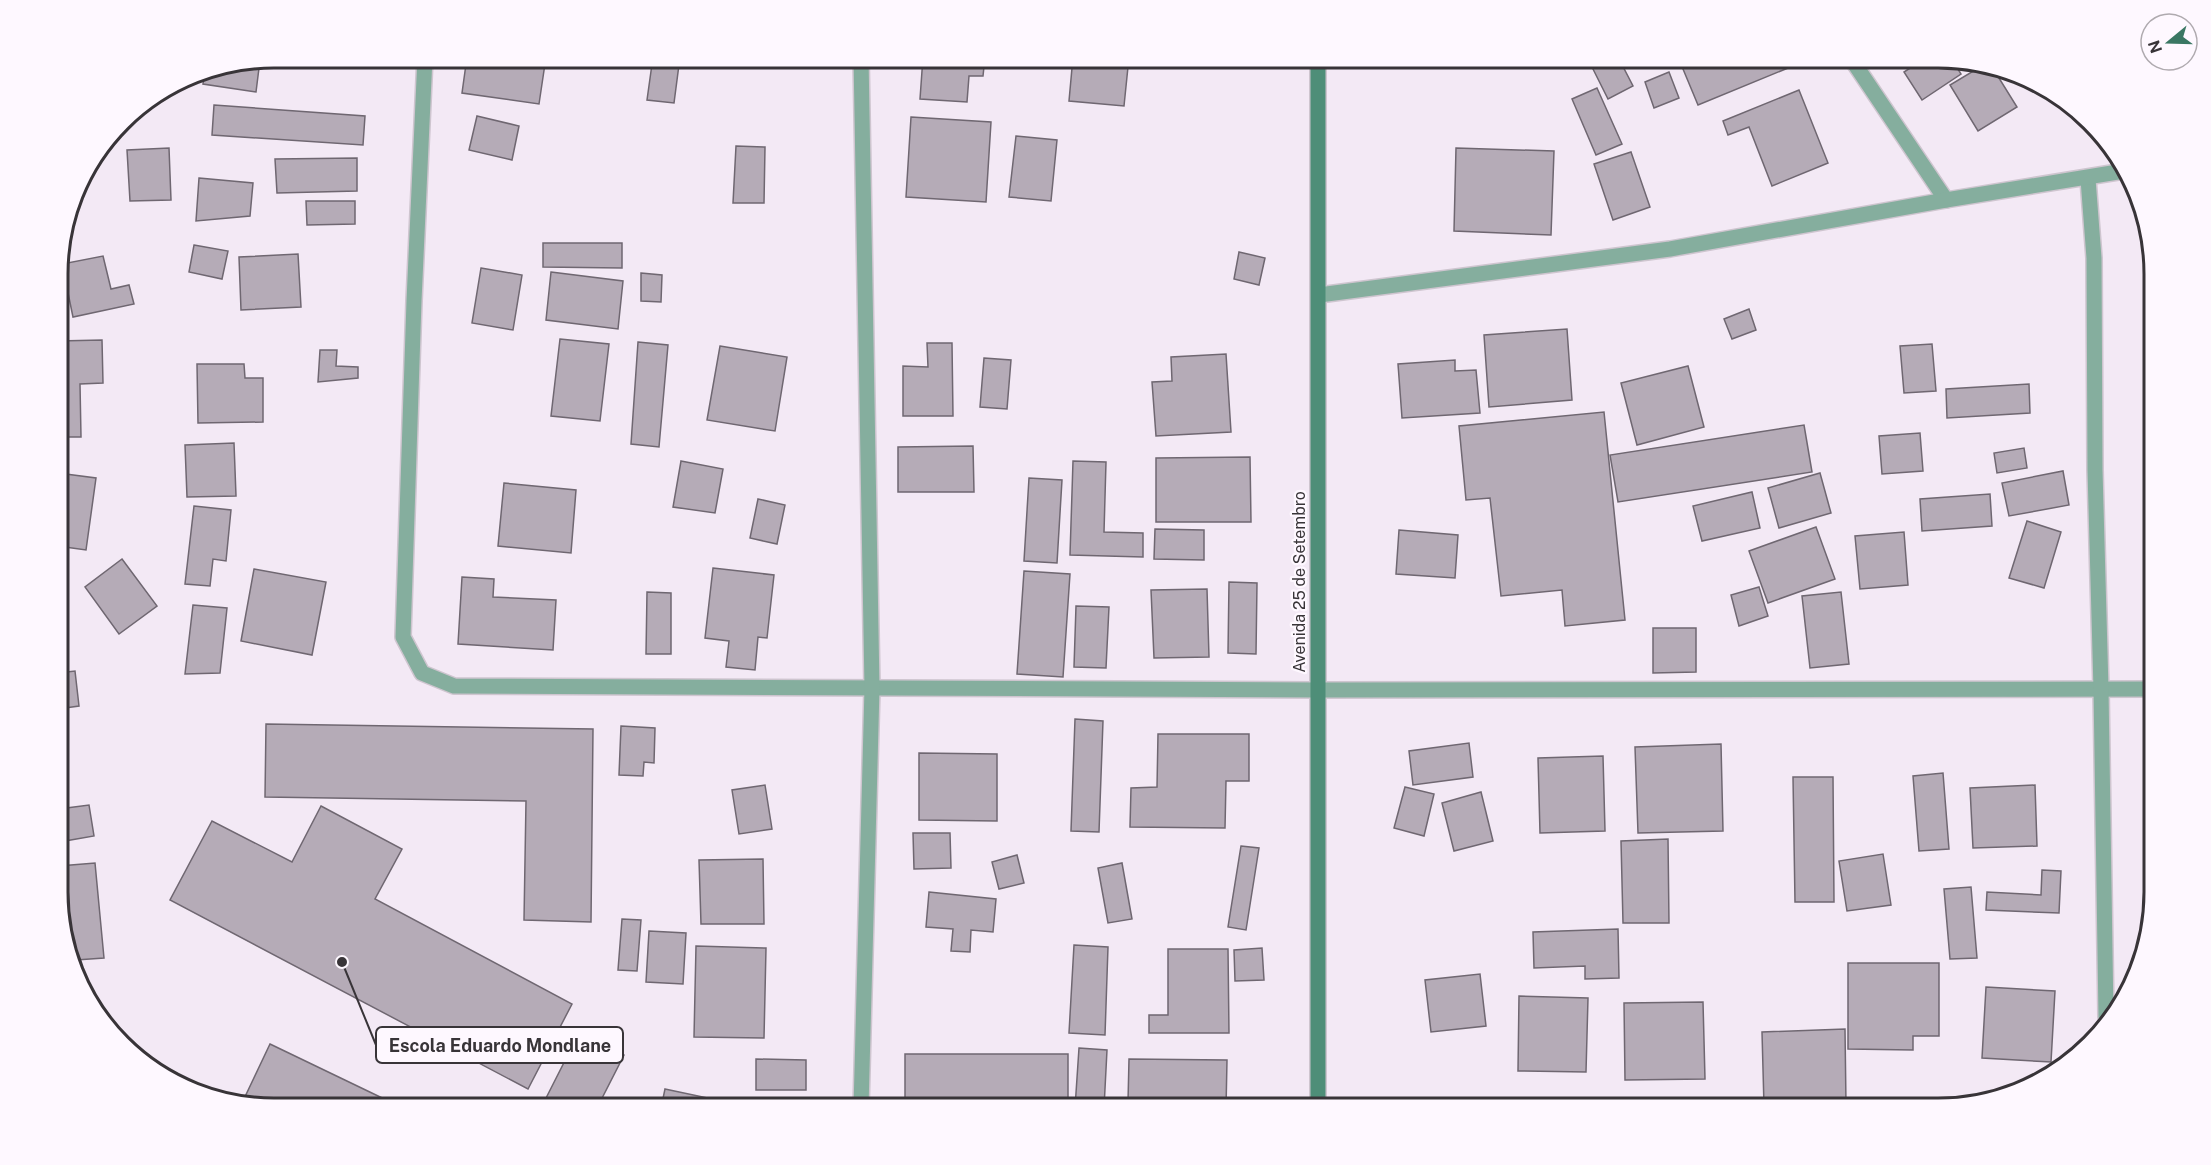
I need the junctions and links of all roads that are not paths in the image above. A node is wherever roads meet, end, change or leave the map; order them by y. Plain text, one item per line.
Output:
1 (424, 68) edge
2 (861, 68) edge
3 (1318, 68) edge
4 (1857, 68) edge
5 (2117, 172) edge
6 (2088, 178) junction
7 (1946, 200) junction
8 (1319, 295) junction
9 (872, 688) junction
10 (2144, 688) edge
11 (2101, 689) junction
12 (1317, 690) junction
13 (2106, 1010) edge
14 (1318, 1097) edge
15 (861, 1098) edge

1 - 9 street
2 - 9 street
3 - 8 street, Avenida 25 de Setembro
4 - 7 street
5 - 6 street
6 - 7 street
6 - 11 street
7 - 8 street
8 - 12 street, Avenida 25 de Setembro
9 - 12 street
9 - 15 street
10 - 11 street
11 - 12 street
11 - 13 street
12 - 14 street, Avenida 25 de Setembro

